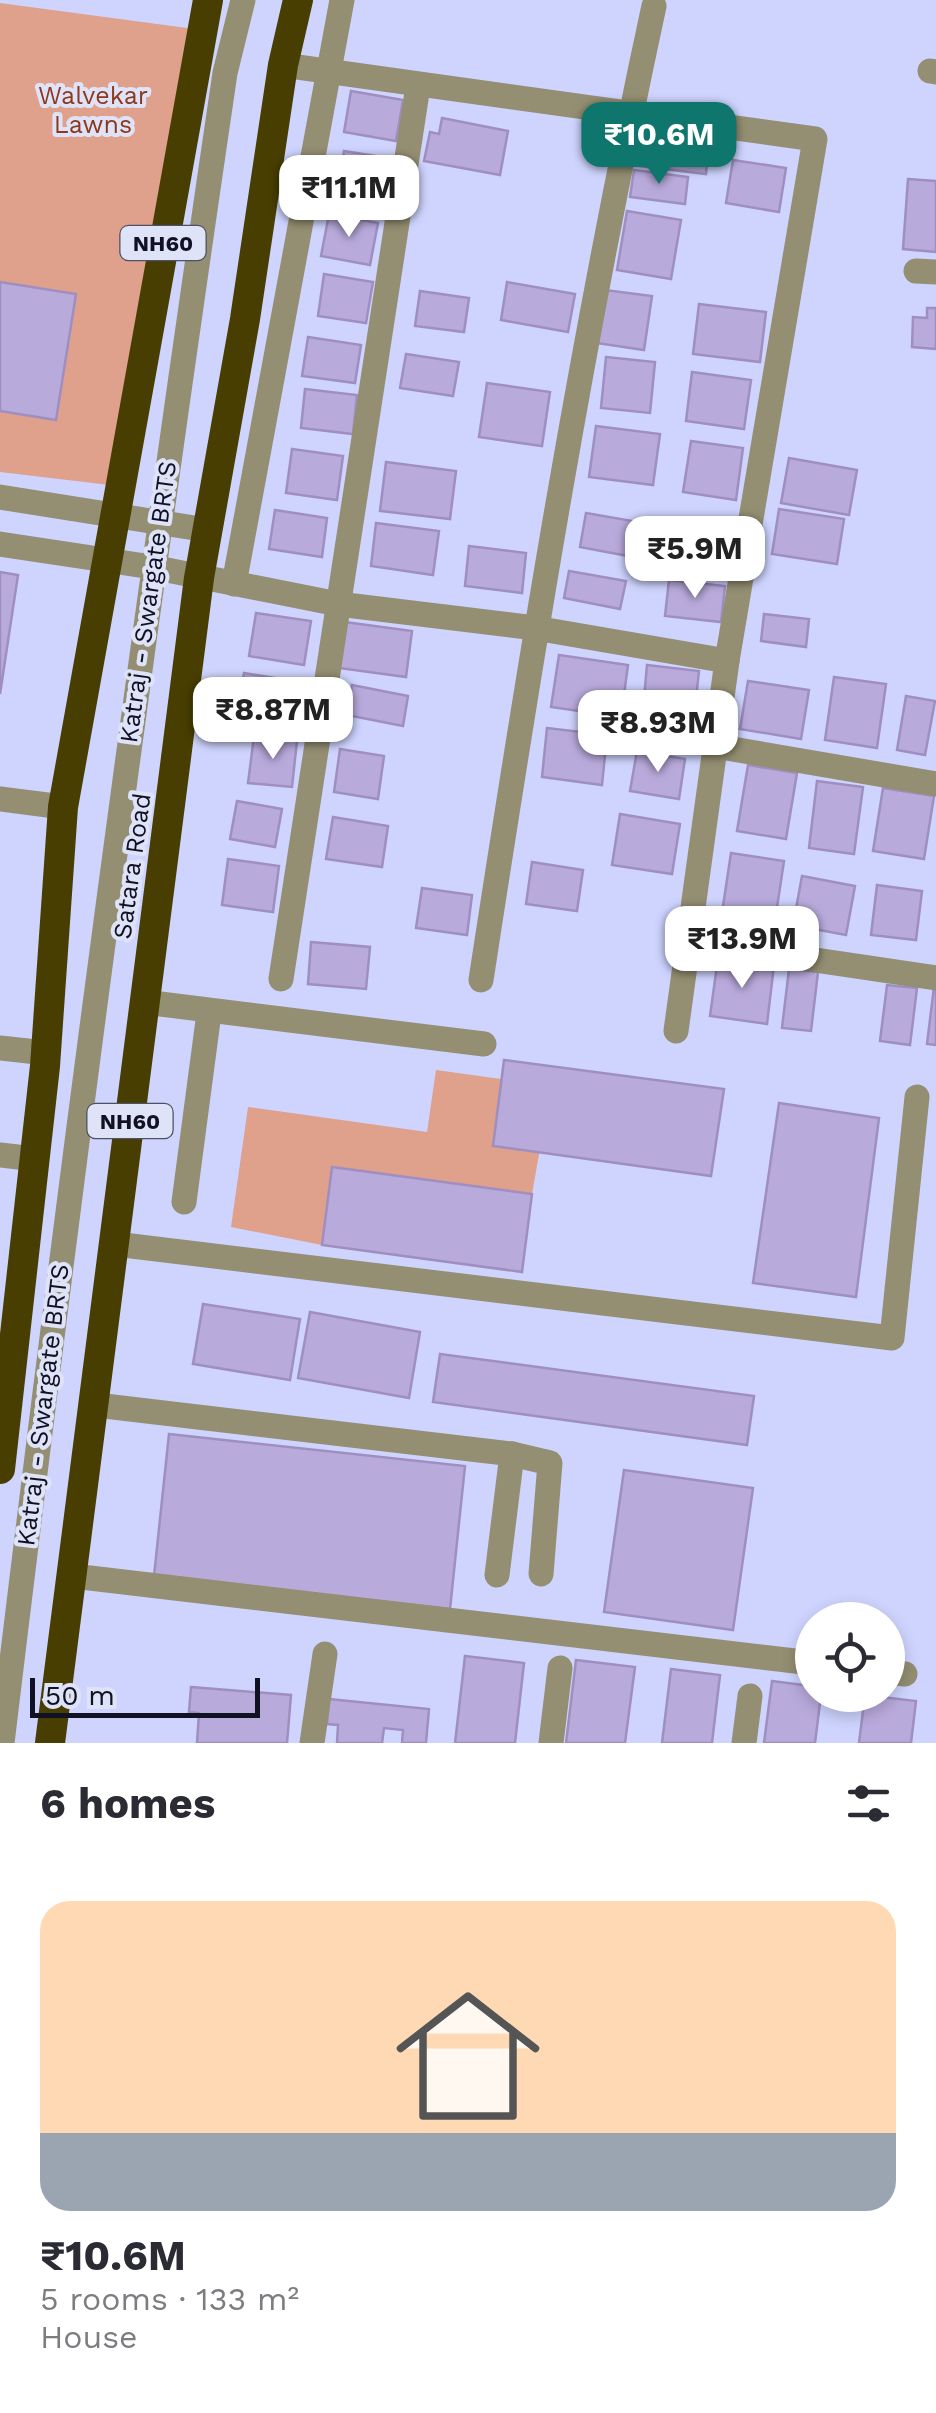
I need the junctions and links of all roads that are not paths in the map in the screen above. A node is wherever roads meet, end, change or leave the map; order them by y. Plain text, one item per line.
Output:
1 (208, 0) edge
2 (243, 0) edge
3 (298, 0) edge
4 (342, 0) edge
5 (654, 6) dead end
6 (284, 65) junction
7 (328, 73) junction
8 (418, 86) junction
9 (630, 116) junction
10 (0, 496) edge
11 (114, 513) junction
12 (159, 521) junction
13 (207, 530) junction
14 (0, 544) edge
15 (106, 562) junction
16 (152, 567) junction
17 (199, 578) junction
18 (234, 584) junction
19 (338, 604) junction
20 (536, 628) junction
21 (727, 661) junction
22 (715, 746) junction
23 (936, 784) edge
24 (0, 799) edge
25 (63, 807) junction
26 (688, 940) junction
27 (936, 978) edge
28 (282, 979) dead end
29 (481, 980) dead end
30 (144, 1002) junction
31 (209, 1013) junction
32 (676, 1031) dead end
33 (484, 1044) dead end
34 (0, 1048) edge
35 (46, 1053) junction
36 (917, 1097) dead end
37 (0, 1155) edge
38 (35, 1159) junction
39 (184, 1202) dead end
40 (115, 1244) junction
41 (12, 1250) edge
42 (96, 1405) junction
43 (512, 1454) junction
44 (0, 1468) edge
45 (541, 1574) dead end
46 (497, 1575) dead end
47 (74, 1576) junction
48 (325, 1654) dead end
49 (795, 1661) edge
50 (560, 1668) dead end
51 (750, 1696) dead end
52 (2, 1743) edge
53 (50, 1743) edge
54 (312, 1743) edge
55 (551, 1743) edge
56 (744, 1743) edge

1 - 11 highway, NH60
2 - 12 street, Katraj - Swargate BRTS
3 - 6 highway, Satara Road / NH60
4 - 7 street
5 - 9 street
6 - 7 street
6 - 13 highway, Satara Road / NH60
7 - 8 street
7 - 18 street
8 - 9 street
8 - 19 street
9 - 20 street
9 - 21 street
10 - 11 street
11 - 12 street
11 - 15 highway, NH60
12 - 13 street
12 - 16 street, Katraj - Swargate BRTS
13 - 17 highway, Satara Road / NH60
14 - 15 street
15 - 16 street
15 - 25 highway, NH60
16 - 17 street
16 - 52 street, Katraj - Swargate BRTS
17 - 18 street
17 - 30 highway, Satara Road / NH60
18 - 19 street
19 - 20 street
19 - 28 street
20 - 21 street
20 - 29 street
21 - 22 street
22 - 23 street
22 - 26 street
24 - 25 street
25 - 35 highway, NH60
26 - 27 street
26 - 32 street
30 - 31 street
30 - 40 highway, Satara Road / NH60
31 - 33 street
31 - 39 street
34 - 35 street
35 - 38 highway, NH60
36 - 40 street
37 - 38 street
38 - 41 highway, NH60
40 - 42 highway, Satara Road / NH60
41 - 44 highway, NH60
42 - 43 street
42 - 47 highway, Satara Road / NH60
43 - 45 street
43 - 46 street
47 - 49 street
47 - 53 highway, Satara Road / NH60
48 - 54 street
50 - 55 street
51 - 56 street

